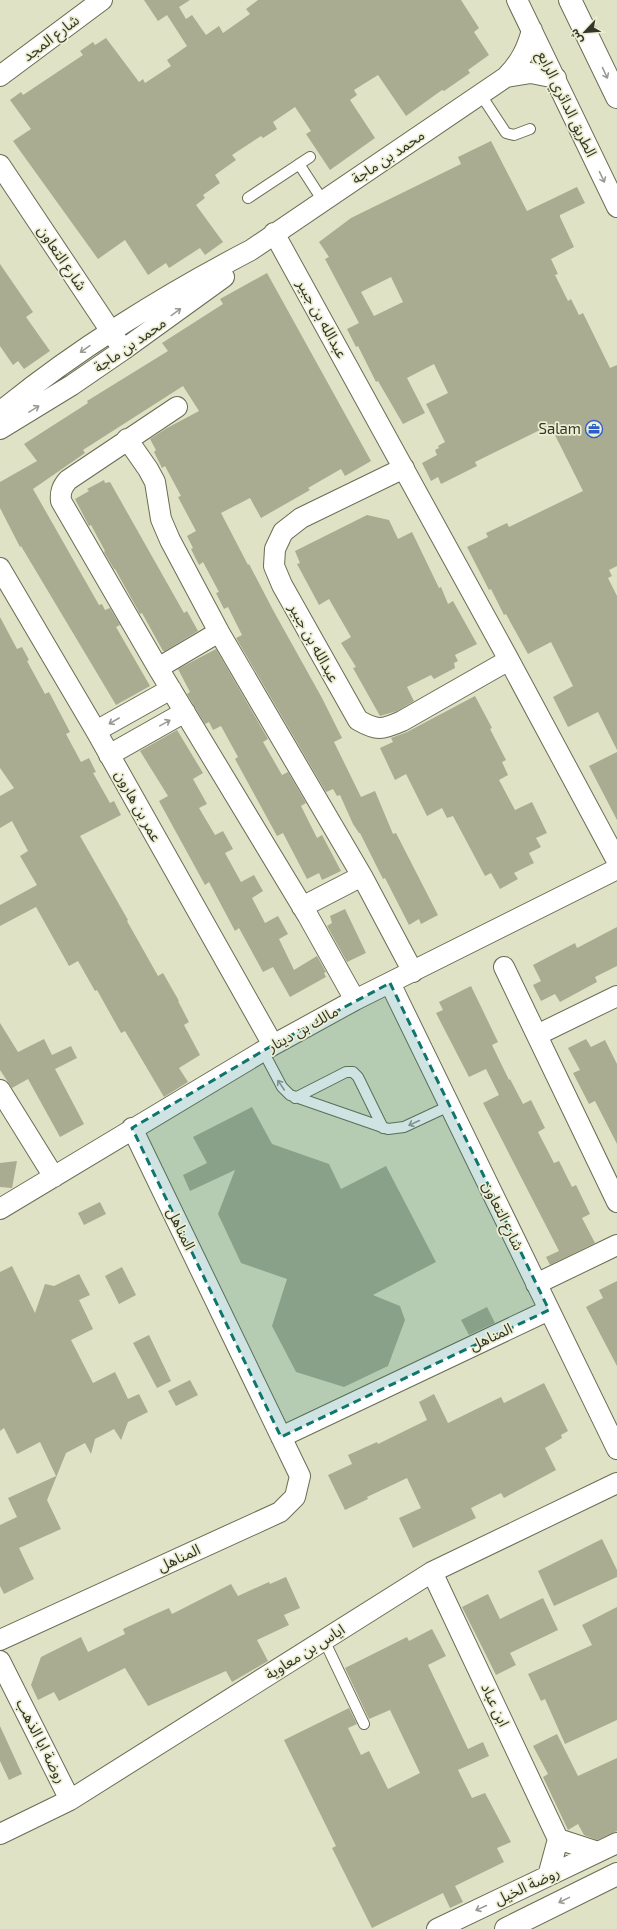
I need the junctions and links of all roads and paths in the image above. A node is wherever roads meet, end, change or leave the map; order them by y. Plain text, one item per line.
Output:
1 (102, 0) edge
2 (517, 0) edge
3 (570, 0) edge
4 (532, 30) junction
5 (0, 76) edge
6 (506, 77) junction
7 (556, 78) junction
8 (481, 95) junction
9 (617, 97) edge
10 (530, 129) dead end
11 (310, 157) dead end
12 (299, 164) junction
13 (0, 165) edge
14 (248, 198) dead end
15 (323, 201) junction
16 (617, 207) edge
17 (274, 234) junction
18 (251, 250) junction
19 (111, 332) junction
20 (123, 350) junction
21 (177, 406) dead end
22 (0, 412) edge
23 (0, 429) edge
24 (127, 439) junction
25 (404, 468) junction
26 (0, 568) edge
27 (219, 632) junction
28 (509, 660) junction
29 (158, 668) junction
30 (171, 689) junction
31 (185, 712) junction
32 (96, 731) junction
33 (109, 755) junction
34 (617, 861) edge
35 (617, 869) edge
36 (365, 881) junction
37 (305, 911) junction
38 (504, 967) dead end
39 (413, 972) junction
40 (390, 983) junction
41 (617, 996) edge
42 (355, 1000) junction
43 (537, 1035) junction
44 (268, 1048) junction
45 (0, 1090) edge
46 (295, 1098) junction
47 (449, 1106) junction
48 (132, 1128) junction
49 (383, 1128) junction
50 (54, 1177) junction
51 (617, 1202) edge
52 (0, 1209) edge
53 (617, 1245) edge
54 (536, 1284) junction
55 (548, 1310) junction
56 (281, 1437) junction
57 (617, 1449) edge
58 (617, 1483) edge
59 (432, 1572) junction
60 (0, 1640) edge
61 (324, 1640) junction
62 (0, 1661) edge
63 (364, 1724) dead end
64 (70, 1800) junction
65 (0, 1834) edge
66 (558, 1839) junction
67 (617, 1843) edge
68 (598, 1852) junction
69 (617, 1874) edge
70 (548, 1876) junction
71 (437, 1929) edge
72 (506, 1929) edge

1 - 5 street, شارع المجد
2 - 4 street, الطريق الدائري الرابع
3 -> 9 main road
4 - 6 street, محمد بن ماجة
4 - 7 street, الطريق الدائري الرابع
6 - 7 street, محمد بن ماجة
6 - 8 street, محمد بن ماجة
7 -> 16 street, الطريق الدائري الرابع
8 - 10 lane
8 - 15 street, محمد بن ماجة
11 - 12 lane
12 - 14 lane
12 - 15 lane
13 - 19 street, شارع التعاون
15 - 17 street, محمد بن ماجة
17 - 18 street, محمد بن ماجة
17 - 25 street, عبدالله بن جبير
18 - 19 street, محمد بن ماجة
20 -> 18 street, محمد بن ماجة
19 - 20 street, شارع التعاون
19 -> 22 street, محمد بن ماجة
23 -> 20 street, محمد بن ماجة
21 - 24 street
24 - 27 street
24 - 29 street
25 - 28 street, عبدالله بن جبير
25 - 28 street, عبدالله بن جبير
26 - 32 street, عمر بن هارون
27 - 29 street
27 - 36 street
28 - 34 street, عبدالله بن جبير
29 - 30 street
30 - 31 street
30 -> 32 street
33 -> 31 street
31 - 37 street
32 - 33 street, عمر بن هارون
33 - 44 street, عمر بن هارون
35 - 39 street, مالك بن دينار
36 - 37 street
36 - 39 street
37 - 42 street
38 - 43 street
39 - 40 street, مالك بن دينار
40 - 42 street, مالك بن دينار
40 - 47 street, شارع التعاون
41 - 43 street
42 - 44 street, مالك بن دينار
43 - 51 street
46 -> 44 lane
44 - 48 street, مالك بن دينار
45 - 50 street
46 - 49 lane
46 - 49 lane
47 -> 49 lane
47 - 54 street, شارع التعاون
48 - 50 street, مالك بن دينار
48 - 56 street, المناهل
50 - 52 street, مالك بن دينار
53 - 54 street
54 - 55 street, شارع التعاون
55 - 56 street, المناهل
55 - 57 street, شارع التعاون
56 - 60 street, المناهل
58 - 59 street, اياس بن معاوية
59 - 61 street, اياس بن معاوية
59 - 66 street, ابن عباد
61 - 63 lane
61 - 64 street, اياس بن معاوية
62 - 64 street, روضة ابا الذهب
64 - 65 street, اياس بن معاوية
66 - 68 street
66 - 70 street
67 - 68 street, روضة الخيل
68 - 70 street, روضة الخيل
69 -> 72 main road
70 -> 71 street, روضة الخيل

